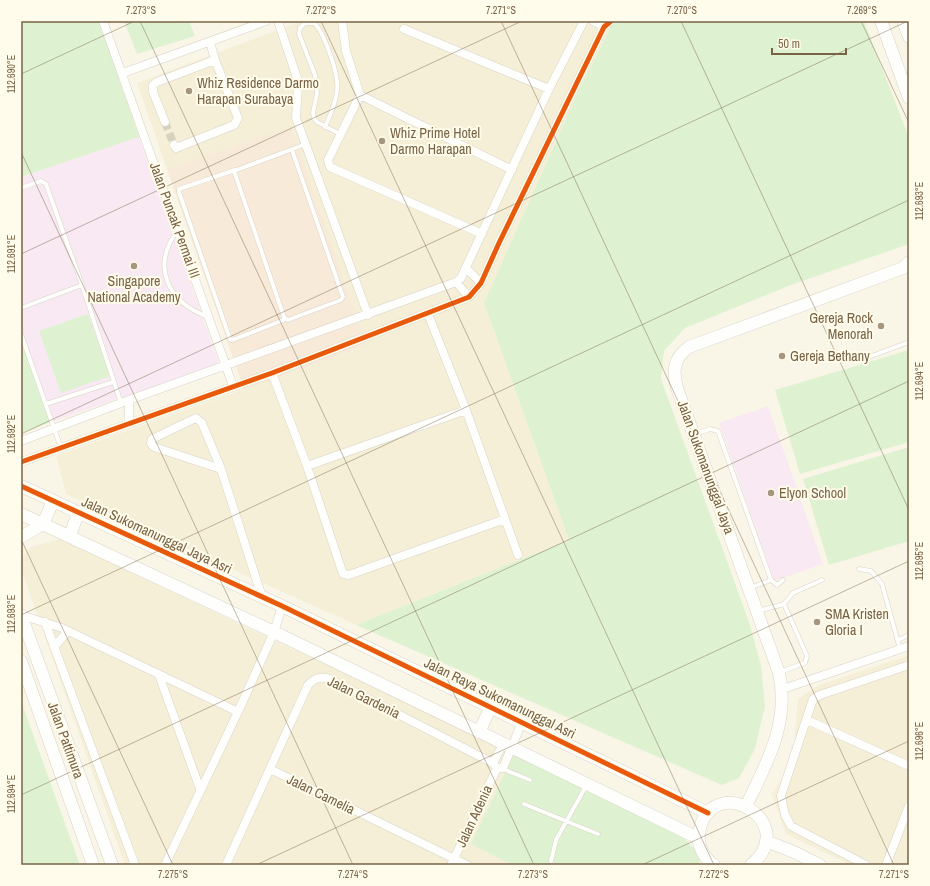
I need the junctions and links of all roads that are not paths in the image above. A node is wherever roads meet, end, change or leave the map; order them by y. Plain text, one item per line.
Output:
1 (103, 21) edge
2 (278, 21) edge
3 (342, 21) edge
4 (584, 21) edge
5 (593, 21) edge
6 (881, 21) edge
7 (903, 21) edge
8 (261, 22) edge
9 (608, 24) edge
10 (404, 29) dead end
11 (909, 37) edge
12 (210, 42) junction
13 (215, 60) junction
14 (122, 72) junction
15 (549, 89) junction
16 (360, 95) junction
17 (909, 98) edge
18 (165, 122) tunnel mouth
19 (325, 127) junction
20 (340, 134) junction
21 (307, 144) junction
22 (174, 146) dead end
23 (292, 150) junction
24 (236, 170) junction
25 (512, 170) junction
26 (21, 188) edge
27 (178, 229) junction
28 (482, 234) junction
29 (907, 266) edge
30 (466, 268) junction
31 (456, 282) junction
32 (481, 283) junction
33 (82, 285) junction
34 (469, 297) junction
35 (21, 308) edge
36 (428, 314) junction
37 (368, 315) junction
38 (210, 318) junction
39 (286, 319) junction
40 (21, 334) edge
41 (909, 342) edge
42 (861, 360) dead end
43 (226, 365) junction
44 (272, 373) junction
45 (114, 382) junction
46 (233, 386) junction
47 (125, 402) junction
48 (46, 404) junction
49 (466, 410) junction
50 (130, 424) junction
51 (55, 428) junction
52 (694, 435) junction
53 (21, 441) edge
54 (61, 448) junction
55 (21, 462) edge
56 (307, 466) junction
57 (221, 469) junction
58 (21, 486) edge
59 (53, 501) junction
60 (78, 513) junction
61 (21, 514) edge
62 (505, 519) junction
63 (43, 524) junction
64 (70, 536) junction
65 (21, 537) edge
66 (518, 555) dead end
67 (859, 569) dead end
68 (771, 580) junction
69 (783, 580) dead end
70 (822, 580) dead end
71 (749, 588) junction
72 (262, 597) junction
73 (784, 604) junction
74 (282, 606) junction
75 (757, 611) junction
76 (21, 615) edge
77 (45, 622) junction
78 (68, 631) junction
79 (274, 632) junction
80 (909, 635) edge
81 (898, 640) junction
82 (909, 646) edge
83 (54, 647) junction
84 (900, 649) junction
85 (21, 661) edge
86 (909, 665) edge
87 (780, 673) junction
88 (159, 675) junction
89 (783, 689) junction
90 (491, 707) junction
91 (238, 712) junction
92 (807, 720) junction
93 (522, 722) junction
94 (479, 732) junction
95 (508, 746) junction
96 (497, 766) junction
97 (909, 766) edge
98 (270, 769) junction
99 (530, 780) dead end
100 (586, 784) junction
101 (200, 790) junction
102 (524, 804) dead end
103 (746, 806) junction
104 (909, 806) edge
105 (708, 813) junction
106 (567, 820) junction
107 (598, 834) dead end
108 (698, 838) junction
109 (766, 841) junction
110 (551, 861) dead end
111 (452, 862) edge
112 (884, 864) edge
113 (93, 865) edge
114 (112, 865) edge
115 (135, 865) edge
116 (165, 865) edge
117 (226, 865) edge
118 (467, 865) edge
119 (714, 865) edge
120 (751, 865) edge
121 (820, 865) edge
122 (866, 865) edge

1 - 14 street, Jalan Puncak Permai III
2 - 21 street
3 - 16 street
4 - 15 street
5 - 9 street
6 - 17 street
7 - 11 street
8 - 12 street
9 - 32 street
10 - 15 street
12 - 13 street
12 - 14 street
13 - 18 street
13 - 22 street
14 - 27 street, Jalan Puncak Permai III
15 - 25 street
16 - 20 street
16 - 25 street
19 - 19 lane
19 - 20 lane
20 - 28 street
21 - 23 lane
21 - 37 street
23 - 24 lane
23 - 39 lane
24 - 39 lane
24 - 39 lane
25 - 28 street
26 - 33 lane
27 - 38 street, Jalan Puncak Permai III
27 - 38 lane
28 - 30 street
29 - 52 street, Jalan Sukomanunggal Jaya
30 - 31 street
30 - 32 street
31 - 34 street
31 - 37 street
32 - 34 street
33 - 35 lane
33 - 45 lane
34 - 36 street
36 - 44 street
36 - 49 street
37 - 43 street
38 - 43 street, Jalan Puncak Permai III
40 - 48 lane
41 - 42 lane
43 - 46 street, Jalan Puncak Permai III
43 - 47 street
44 - 46 street
44 - 56 street
45 - 47 lane
45 - 48 lane
46 - 50 street
47 - 50 street
47 - 51 street
48 - 51 lane
49 - 56 street
49 - 62 street
50 - 54 street
51 - 53 street
51 - 54 lane
52 - 68 lane
52 - 71 street, Jalan Sukomanunggal Jaya
54 - 55 street
56 - 62 street
57 - 57 street
57 - 72 street
58 - 59 street, Jalan Sukomanunggal Jaya Asri
59 - 60 street, Jalan Sukomanunggal Jaya Asri
59 - 63 street
60 - 64 street
60 - 72 street, Jalan Sukomanunggal Jaya Asri
61 - 63 street
62 - 66 street
63 - 64 street
63 - 65 street
64 - 79 street
67 - 81 lane
68 - 69 lane
68 - 71 lane
70 - 73 lane
71 - 75 street, Jalan Sukomanunggal Jaya
72 - 74 street, Jalan Sukomanunggal Jaya Asri
73 - 75 lane
73 - 87 lane
74 - 79 street
74 - 90 street, Jalan Raya Sukomanunggal Asri
75 - 87 street, Jalan Sukomanunggal Jaya
76 - 77 street
76 - 114 street, Jalan Pattimura
77 - 78 street
77 - 83 street
78 - 83 street
78 - 88 street
79 - 91 street
79 - 94 street
80 - 81 lane
81 - 84 lane
82 - 84 street
83 - 115 street
84 - 89 street
85 - 113 street, Jalan Pattimura
86 - 92 street
87 - 89 street, Jalan Sukomanunggal Jaya
88 - 91 street
88 - 101 street
89 - 103 street, Jalan Sukomanunggal Jaya
90 - 93 street, Jalan Raya Sukomanunggal Asri
90 - 94 street
91 - 101 street
92 - 97 street
92 - 122 street
93 - 95 street, Jalan Adenia
93 - 105 street, Jalan Raya Sukomanunggal Asri
94 - 95 street
95 - 96 street, Jalan Adenia
95 - 100 street
96 - 98 street, Jalan Gardenia
96 - 99 lane
96 - 111 street, Jalan Adenia
98 - 111 street, Jalan Camelia
98 - 117 street, Jalan Camelia
100 - 106 lane
100 - 108 street
101 - 116 street
102 - 106 lane
103 - 105 street
103 - 109 street
104 - 112 street
105 - 108 street
106 - 107 lane
106 - 110 lane
108 - 119 street
109 - 120 street
109 - 121 street
111 - 118 street, Jalan Camelia

